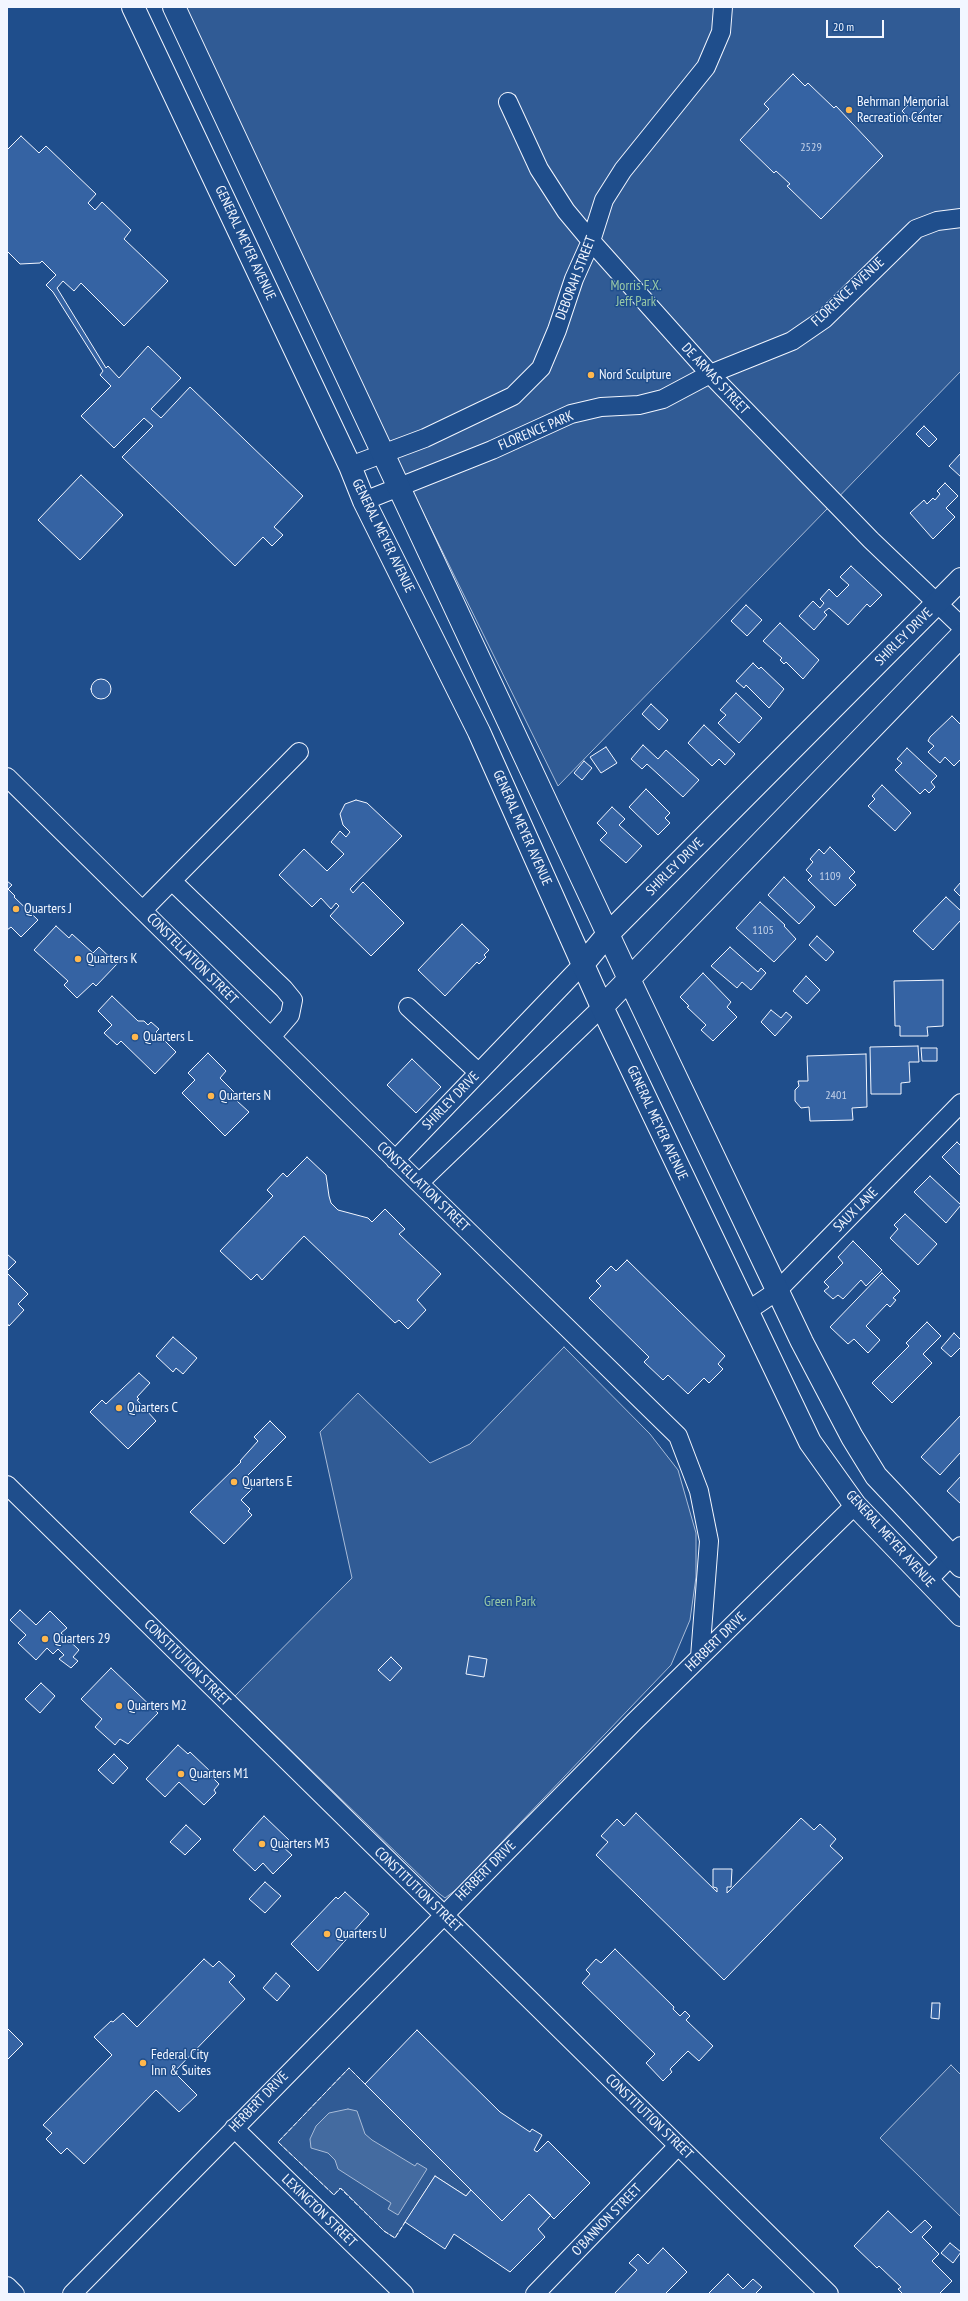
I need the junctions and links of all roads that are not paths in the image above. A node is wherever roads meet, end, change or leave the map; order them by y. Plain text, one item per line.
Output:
1 (134, 7) edge
2 (174, 7) edge
3 (723, 7) edge
4 (508, 102) dead end
5 (961, 218) edge
6 (591, 241) junction
7 (710, 374) junction
8 (383, 454) junction
9 (350, 466) junction
10 (399, 487) junction
11 (364, 501) junction
12 (961, 579) edge
13 (938, 604) junction
14 (961, 626) edge
15 (961, 636) edge
16 (299, 752) dead end
17 (7, 777) edge
18 (172, 881) junction
19 (143, 910) junction
20 (608, 934) junction
21 (583, 964) junction
22 (629, 979) junction
23 (408, 1007) dead end
24 (602, 1007) junction
25 (271, 1037) junction
26 (478, 1072) junction
27 (961, 1104) edge
28 (394, 1160) junction
29 (419, 1183) junction
30 (777, 1290) junction
31 (746, 1312) junction
32 (7, 1485) edge
33 (855, 1505) junction
34 (958, 1556) edge
35 (927, 1581) junction
36 (961, 1615) edge
37 (700, 1657) junction
38 (443, 1915) junction
39 (234, 2128) junction
40 (678, 2146) junction
41 (7, 2286) edge
42 (15, 2294) edge
43 (72, 2294) edge
44 (404, 2294) edge
45 (535, 2294) edge
46 (829, 2294) edge

1 - 9 main road, GENERAL MEYER AVENUE
2 - 8 main road
3 - 6 street, DEBORAH STREET
4 - 6 street, DE ARMAS STREET
5 - 7 street, FLORENCE AVENUE
6 - 7 street, DE ARMAS STREET
6 - 8 street, DEBORAH STREET
7 - 10 street, FLORENCE PARK
7 - 13 street, DE ARMAS STREET
8 - 9 street, DEBORAH STREET
8 - 10 main road
9 - 11 main road, GENERAL MEYER AVENUE
10 - 11 street, FLORENCE PARK
10 - 20 main road
11 - 21 main road, GENERAL MEYER AVENUE
12 - 13 main road, SHIRLEY DRIVE
13 - 14 street, DE ARMAS STREET
13 - 20 main road, SHIRLEY DRIVE
15 - 22 main road
16 - 18 street
17 - 19 street, CONSTELLATION STREET
18 - 19 street
18 - 25 street
19 - 25 street, CONSTELLATION STREET
20 - 21 main road, SHIRLEY DRIVE
20 - 22 main road
21 - 24 main road, GENERAL MEYER AVENUE
21 - 26 street, SHIRLEY DRIVE
22 - 24 main road
22 - 30 main road
23 - 26 street
24 - 29 street
24 - 31 main road, GENERAL MEYER AVENUE
25 - 28 street, CONSTELLATION STREET
26 - 28 street, SHIRLEY DRIVE
27 - 30 street, SAUX LANE
28 - 29 street, CONSTELLATION STREET
29 - 37 street, CONSTELLATION STREET
30 - 31 street, SAUX LANE
30 - 34 main road
31 - 33 main road, GENERAL MEYER AVENUE
32 - 38 street, CONSTITUTION STREET
33 - 35 main road, GENERAL MEYER AVENUE
33 - 37 street, HERBERT DRIVE
34 - 35 street
35 - 36 main road, GENERAL MEYER AVENUE
37 - 38 street, HERBERT DRIVE
38 - 39 street, HERBERT DRIVE
38 - 40 street, CONSTITUTION STREET
39 - 43 street, HERBERT DRIVE
39 - 44 street, LEXINGTON STREET
40 - 45 street, O'BANNON STREET
40 - 46 street, CONSTITUTION STREET
41 - 42 street

